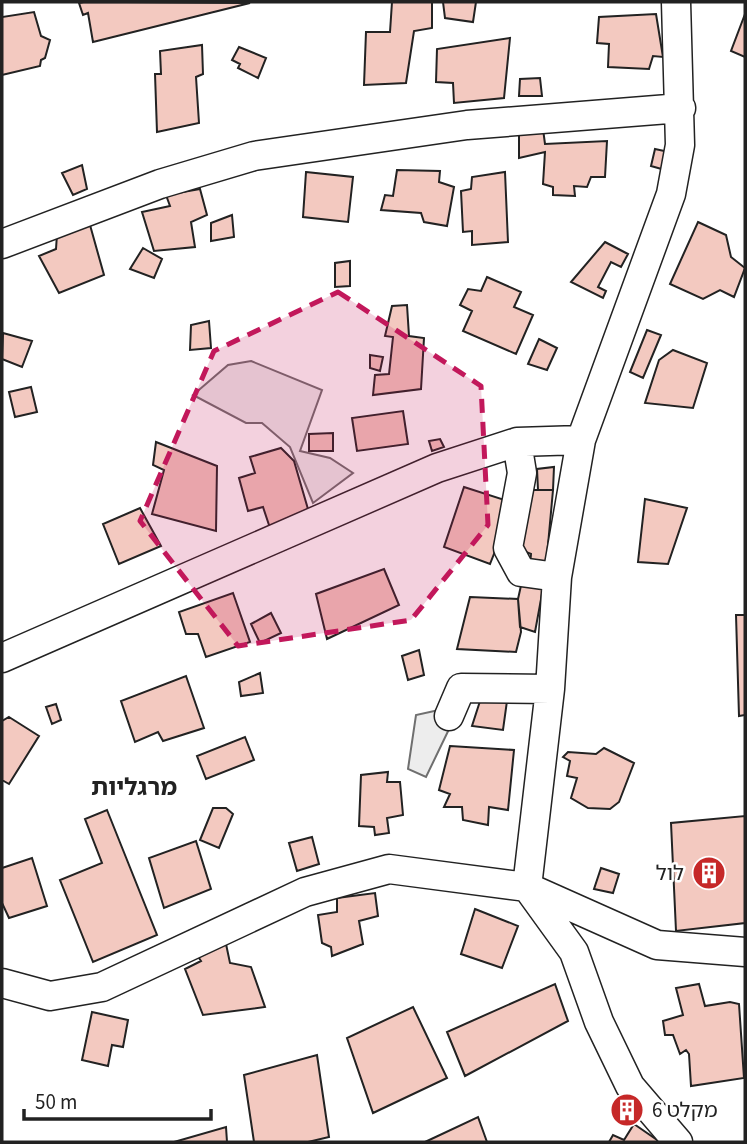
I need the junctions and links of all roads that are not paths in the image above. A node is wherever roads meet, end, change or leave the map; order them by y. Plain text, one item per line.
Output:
1 (676, 2) edge
2 (681, 108) junction
3 (2, 244) edge
4 (581, 440) junction
5 (517, 442) junction
6 (557, 577) junction
7 (2, 658) edge
8 (550, 689) junction
9 (449, 716) dead end
10 (527, 887) junction
11 (745, 953) edge
12 (2, 983) edge
13 (678, 1142) edge

1 - 2 street
2 - 3 street
2 - 4 street
4 - 5 street
4 - 6 street
5 - 6 street
5 - 7 street
6 - 8 street
8 - 9 street
8 - 10 street
10 - 11 street
10 - 12 street
10 - 13 street

